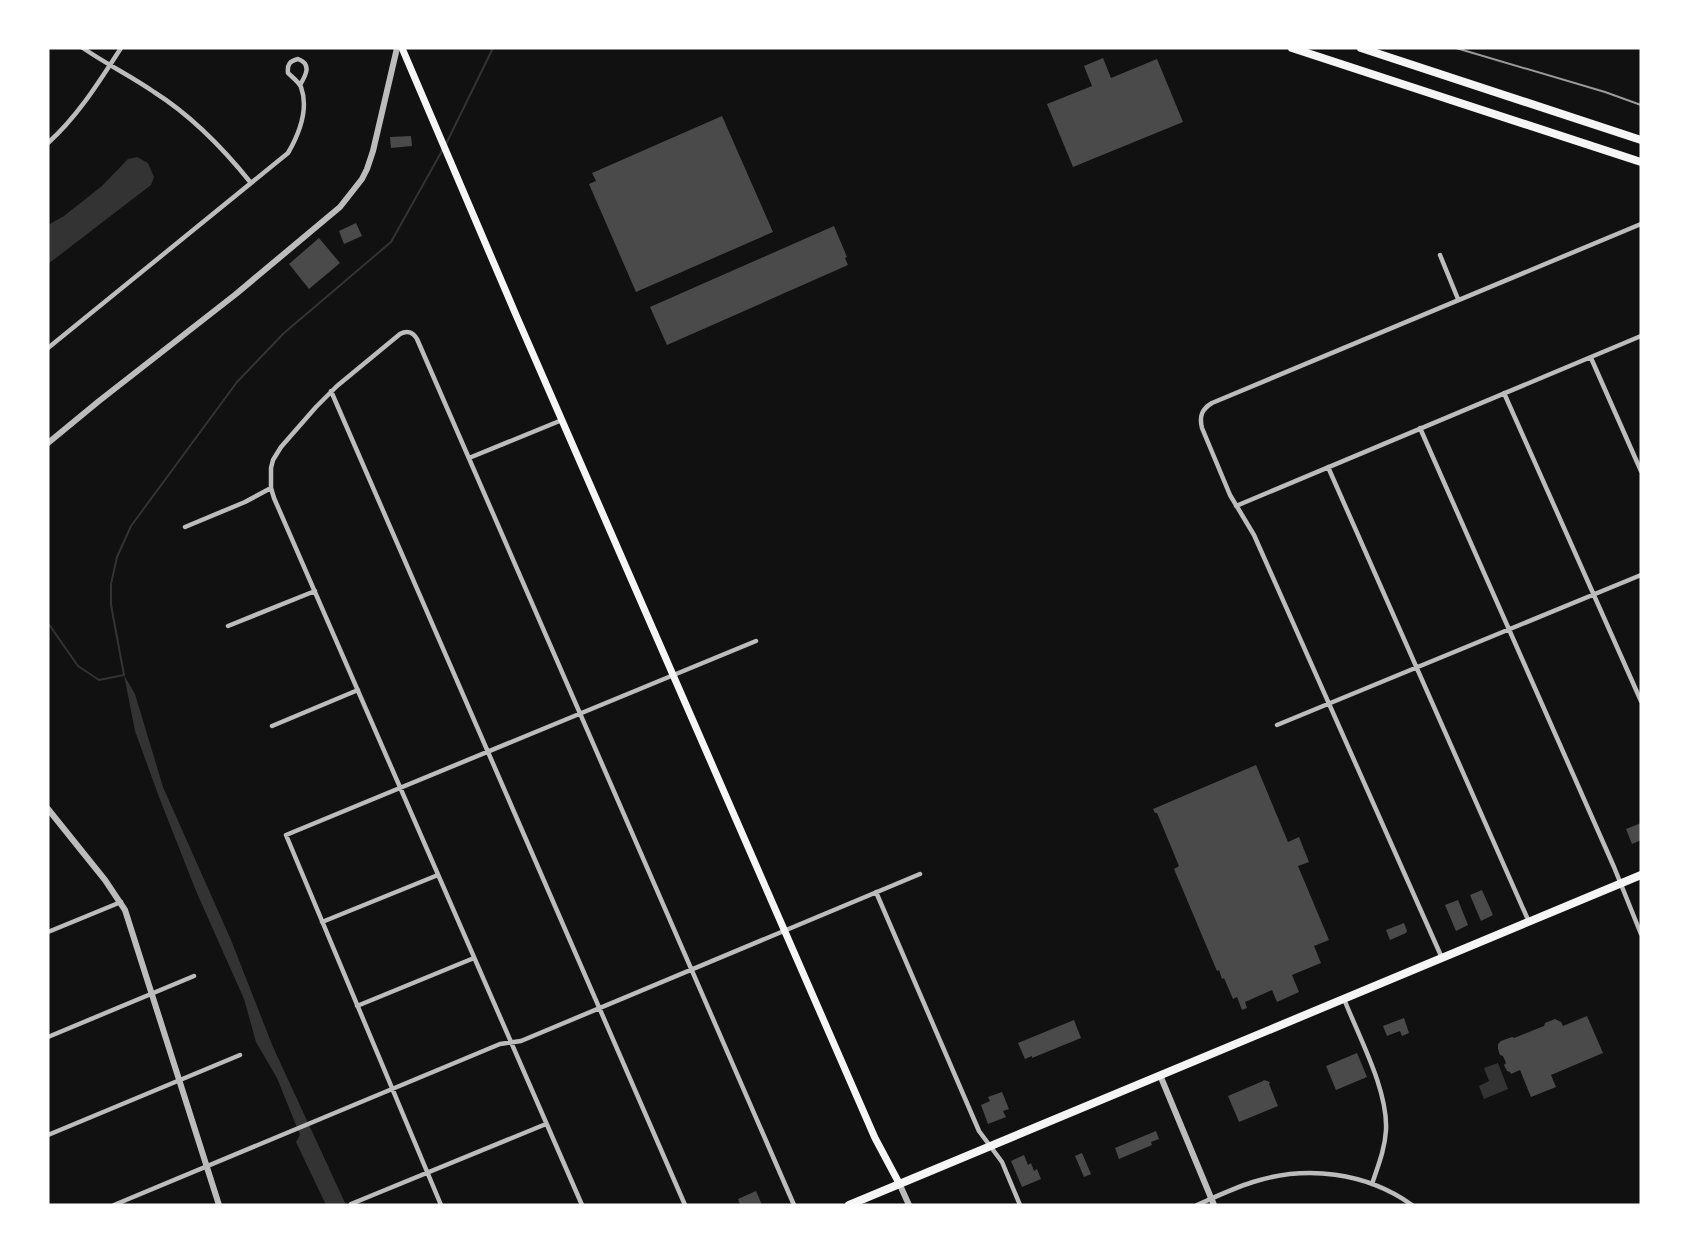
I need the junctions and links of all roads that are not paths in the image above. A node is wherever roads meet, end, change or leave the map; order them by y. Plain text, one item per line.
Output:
1 (83, 48) edge
2 (121, 48) edge
3 (397, 48) edge
4 (402, 48) edge
5 (1292, 48) edge
6 (1361, 48) edge
7 (110, 65) junction
8 (300, 85) junction
9 (1641, 140) edge
10 (48, 143) edge
11 (1641, 162) edge
12 (251, 183) junction
13 (1641, 224) edge
14 (1440, 255) dead end
15 (1458, 299) junction
16 (1641, 336) edge
17 (48, 348) edge
18 (1591, 358) junction
19 (331, 391) junction
20 (1504, 393) junction
21 (561, 420) junction
22 (1420, 428) junction
23 (48, 443) edge
24 (469, 458) junction
25 (1328, 466) junction
26 (1641, 471) edge
27 (271, 488) junction
28 (1236, 506) junction
29 (185, 527) dead end
30 (1641, 574) edge
31 (315, 591) junction
32 (1593, 594) junction
33 (228, 626) dead end
34 (1508, 629) junction
35 (756, 641) dead end
36 (1416, 668) junction
37 (673, 675) junction
38 (358, 690) junction
39 (1641, 701) edge
40 (1329, 704) junction
41 (581, 713) junction
42 (1277, 725) dead end
43 (272, 726) dead end
44 (489, 751) junction
45 (401, 787) junction
46 (48, 809) edge
47 (51, 817) edge
48 (920, 874) dead end
49 (438, 875) junction
50 (1641, 875) edge
51 (1620, 884) junction
52 (876, 892) junction
53 (121, 902) junction
54 (322, 922) junction
55 (1529, 922) junction
56 (784, 930) junction
57 (48, 932) edge
58 (1641, 934) edge
59 (474, 958) junction
60 (1442, 958) junction
61 (691, 969) junction
62 (194, 976) dead end
63 (151, 994) junction
64 (1344, 999) junction
65 (357, 1006) junction
66 (599, 1007) junction
67 (48, 1037) edge
68 (512, 1042) junction
69 (240, 1055) dead end
70 (1160, 1075) junction
71 (179, 1081) junction
72 (392, 1089) junction
73 (546, 1124) junction
74 (48, 1135) edge
75 (990, 1146) junction
76 (207, 1167) junction
77 (428, 1173) junction
78 (899, 1183) junction
79 (1372, 1184) junction
80 (1212, 1202) edge
81 (351, 1204) edge
82 (114, 1205) edge
83 (219, 1205) edge
84 (441, 1205) edge
85 (582, 1205) edge
86 (685, 1205) edge
87 (794, 1205) edge
88 (849, 1205) edge
89 (909, 1205) edge
90 (1020, 1205) edge
91 (1197, 1205) edge
92 (1412, 1205) edge

1 - 7 street
2 - 7 street
3 - 23 street
4 - 21 main road
5 - 11 highway
6 - 9 highway
7 - 10 street
7 - 12 street
8 - 8 street
8 - 12 street
12 - 17 street
13 - 15 street
14 - 15 street
15 - 28 street
16 - 18 street
18 - 20 street
18 - 26 street
19 - 24 street
19 - 27 street
19 - 44 street
20 - 22 street
20 - 32 street
21 - 24 street
21 - 37 main road
22 - 25 street
22 - 34 street
24 - 41 street
25 - 28 street
25 - 36 street
27 - 29 street
27 - 31 street
28 - 40 street
30 - 32 street
31 - 33 street
31 - 38 street
32 - 34 street
32 - 39 street
34 - 36 street
34 - 51 street
35 - 37 street
36 - 40 street
36 - 55 street
37 - 41 street
37 - 56 main road
38 - 43 street
38 - 45 street
40 - 42 street
40 - 60 street
41 - 44 street
41 - 61 street
44 - 45 street
44 - 66 street
45 - 49 street
45 - 54 street
46 - 47 street
47 - 53 street
48 - 52 street
49 - 54 street
49 - 59 street
50 - 51 main road
51 - 55 main road
51 - 58 street
52 - 56 street
52 - 75 street
53 - 57 street
53 - 63 street
54 - 65 street
55 - 60 main road
56 - 61 street
56 - 78 main road
59 - 65 street
59 - 68 street
60 - 64 main road
61 - 66 street
61 - 87 street
62 - 63 street
63 - 67 street
63 - 71 street
64 - 70 main road
64 - 79 street
65 - 72 street
66 - 68 street
66 - 86 street
68 - 72 street
68 - 73 street
69 - 71 street
70 - 75 main road
70 - 80 street
71 - 74 street
71 - 76 street
72 - 76 street
72 - 77 street
73 - 77 street
73 - 85 street
75 - 78 main road
75 - 90 street
76 - 82 street
76 - 83 street
77 - 81 street
77 - 84 street
78 - 88 main road
78 - 89 street
79 - 80 street
79 - 92 street
80 - 91 street

